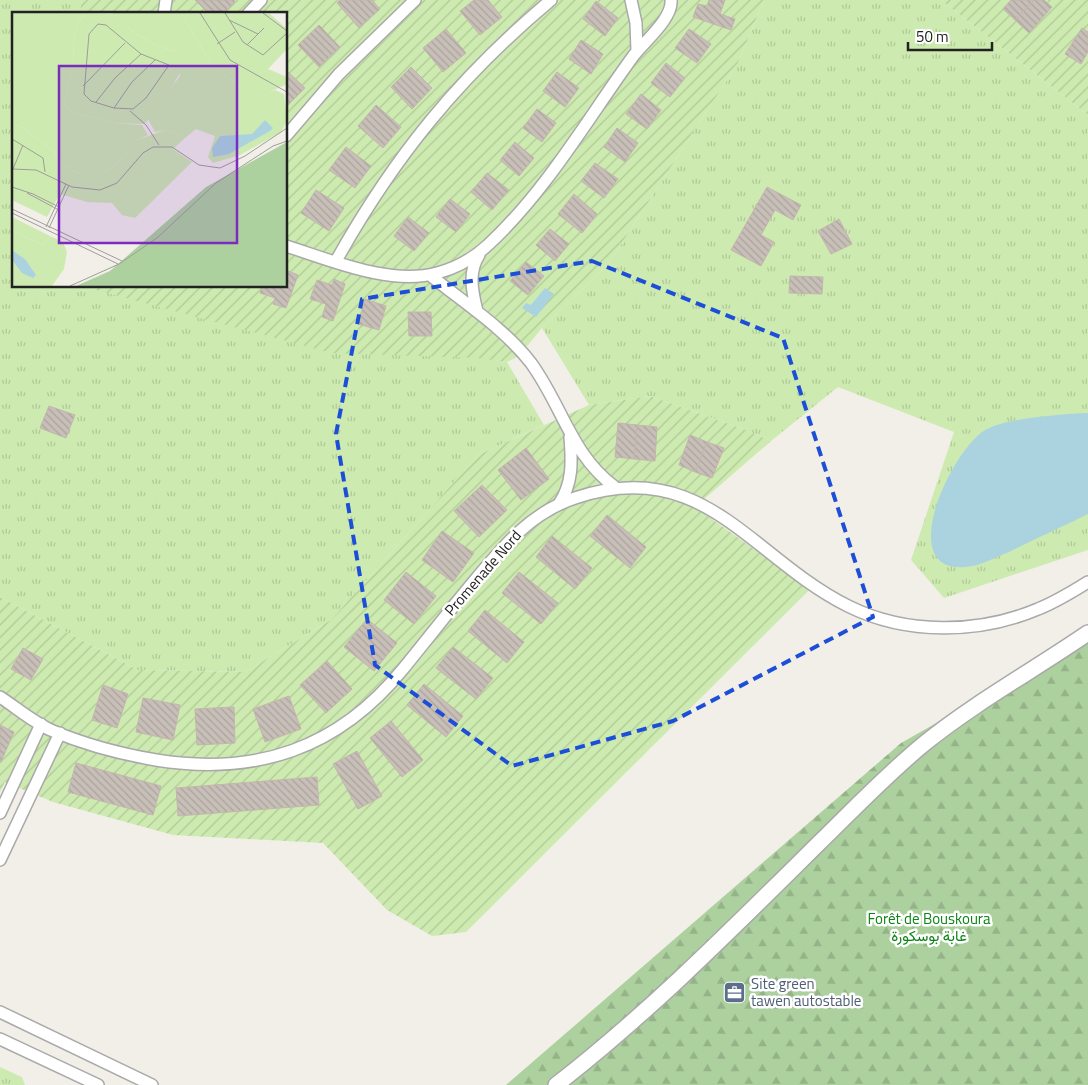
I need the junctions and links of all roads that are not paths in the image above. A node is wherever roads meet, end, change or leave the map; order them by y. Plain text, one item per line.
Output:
1 (261, 0) edge
2 (415, 0) edge
3 (551, 0) edge
4 (631, 0) edge
5 (671, 0) edge
6 (250, 12) edge
7 (637, 51) junction
8 (288, 134) edge
9 (288, 247) edge
10 (481, 252) junction
11 (336, 261) junction
12 (430, 275) junction
13 (477, 311) junction
14 (569, 431) junction
15 (616, 488) junction
16 (559, 504) junction
17 (1088, 582) edge
18 (1088, 633) edge
19 (0, 697) edge
20 (41, 724) junction
21 (60, 733) junction
22 (0, 813) edge
23 (0, 860) edge
24 (0, 1012) edge
25 (0, 1038) edge
26 (98, 1085) edge
27 (152, 1085) edge
28 (556, 1085) edge

1 - 6 street
2 - 8 street
3 - 11 street
4 - 7 street
5 - 7 street
7 - 10 street
9 - 11 street
10 - 12 street
10 - 13 street
11 - 12 street
12 - 13 street
13 - 14 street
14 - 15 street
14 - 16 street
15 - 16 street, Promenade Nord
15 - 17 street, Promenade Nord
16 - 21 street, Promenade Nord
18 - 28 street
19 - 20 street, Promenade Nord
20 - 21 street, Promenade Nord
20 - 22 street
21 - 23 street
24 - 27 street
25 - 26 street

